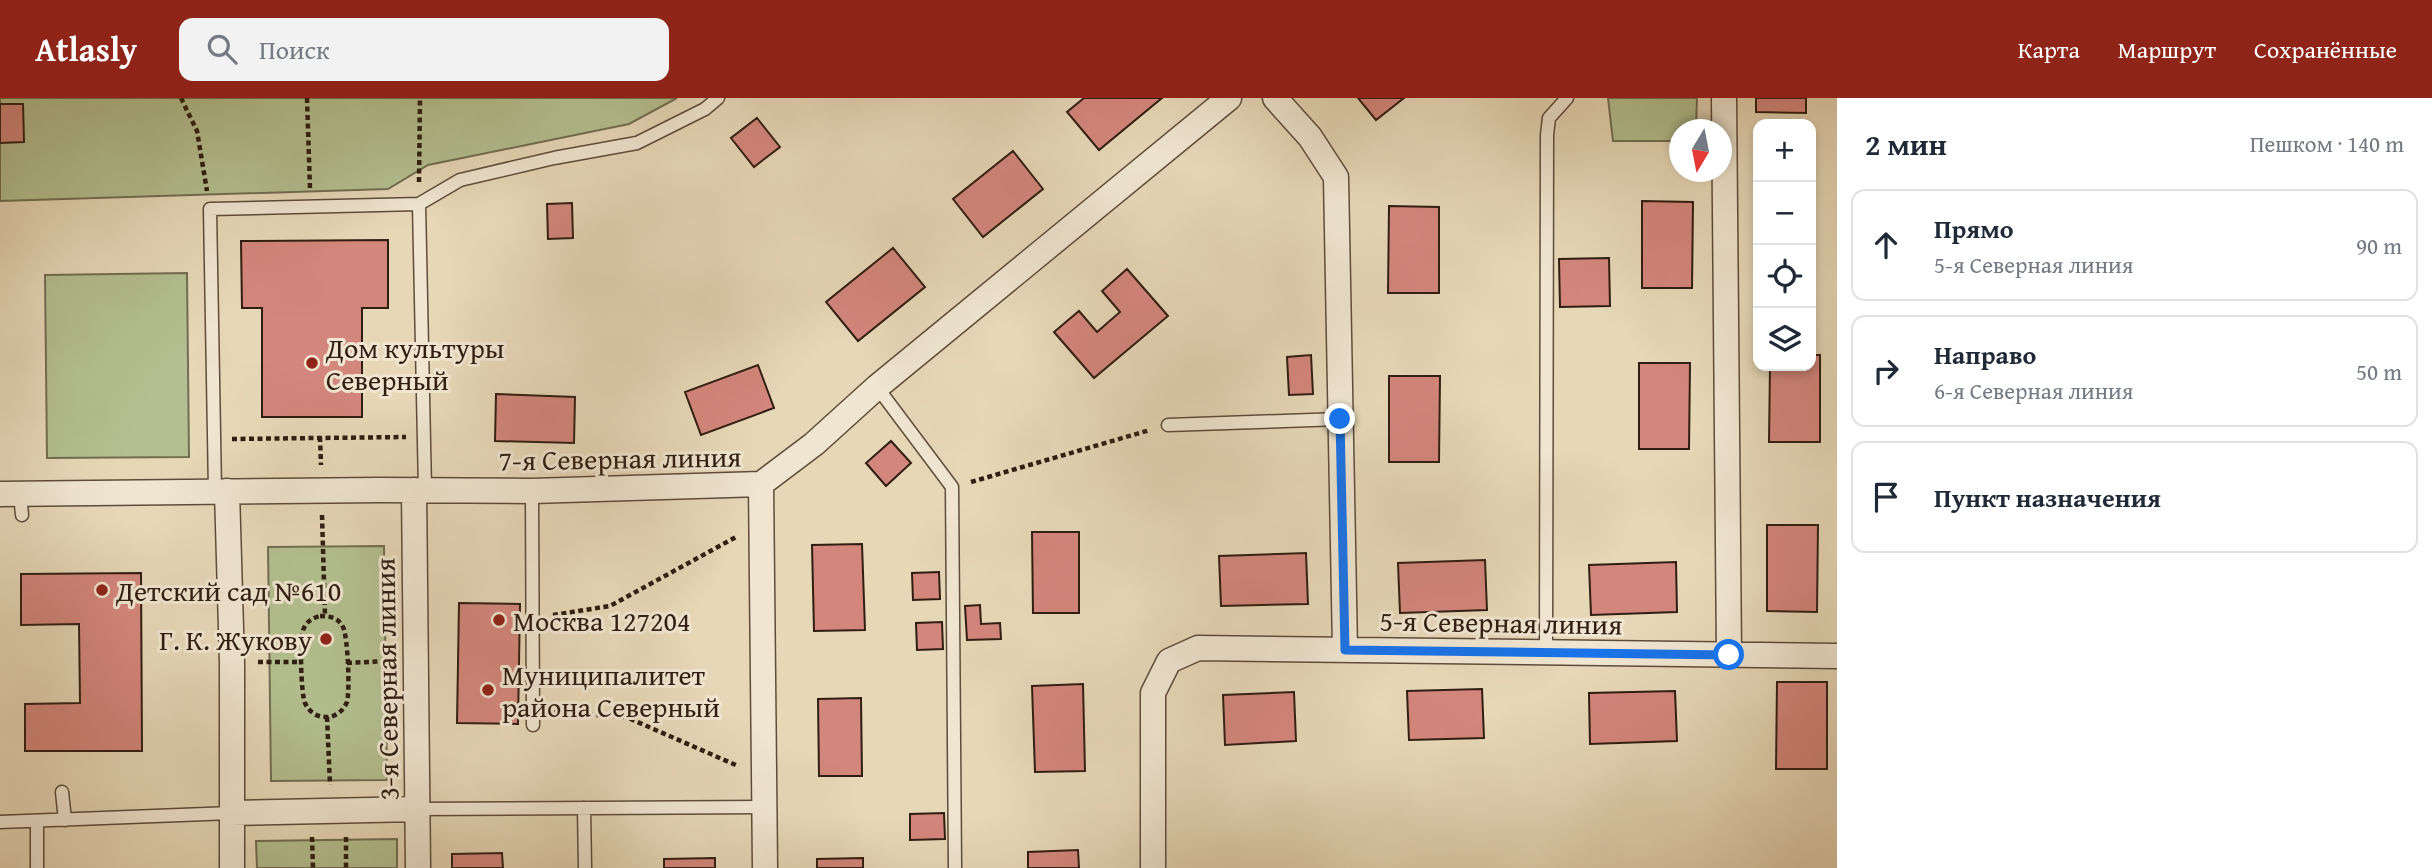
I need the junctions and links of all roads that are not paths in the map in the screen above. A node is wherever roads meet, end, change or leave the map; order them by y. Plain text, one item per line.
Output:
1 (718, 98) edge
2 (1229, 98) edge
3 (1275, 98) edge
4 (1567, 98) edge
5 (1724, 98) edge
6 (419, 204) junction
7 (877, 387) junction
8 (1340, 419) junction
9 (1168, 425) road end
10 (761, 484) junction
11 (419, 490) junction
12 (221, 491) junction
13 (532, 491) junction
14 (14, 501) edge
15 (1345, 650) junction
16 (1546, 653) junction
17 (1729, 655) junction
18 (1837, 656) edge
19 (533, 725) dead end
20 (62, 792) dead end
21 (765, 807) junction
22 (584, 808) junction
23 (417, 809) junction
24 (232, 813) junction
25 (65, 820) junction
26 (37, 821) junction
27 (0, 822) edge
28 (37, 868) edge
29 (232, 868) edge
30 (418, 868) edge
31 (585, 868) edge
32 (765, 868) edge
33 (955, 868) edge
34 (1153, 868) edge

1 - 6 lane
2 - 7 street, 7-я Северная линия
3 - 8 street
4 - 16 lane
5 - 17 street
6 - 11 lane
6 - 12 lane
7 - 10 street, 7-я Северная линия
7 - 33 lane
8 - 9 lane
8 - 15 street
10 - 13 street, 7-я Северная линия
10 - 21 street
11 - 12 street, 7-я Северная линия
11 - 13 street, 7-я Северная линия
11 - 23 street, 3-я Северная линия
12 - 14 street, 7-я Северная линия
12 - 24 street
13 - 19 lane
15 - 16 street, 5-я Северная линия
15 - 34 street, 5-я Северная линия
16 - 17 street, 5-я Северная линия
17 - 18 street, 5-я Северная линия
20 - 25 lane
21 - 22 lane
21 - 32 street
22 - 23 lane
22 - 31 lane
23 - 24 street
23 - 30 street, 3-я Северная линия
24 - 25 lane
24 - 29 street
25 - 26 lane
26 - 27 lane
26 - 28 lane

